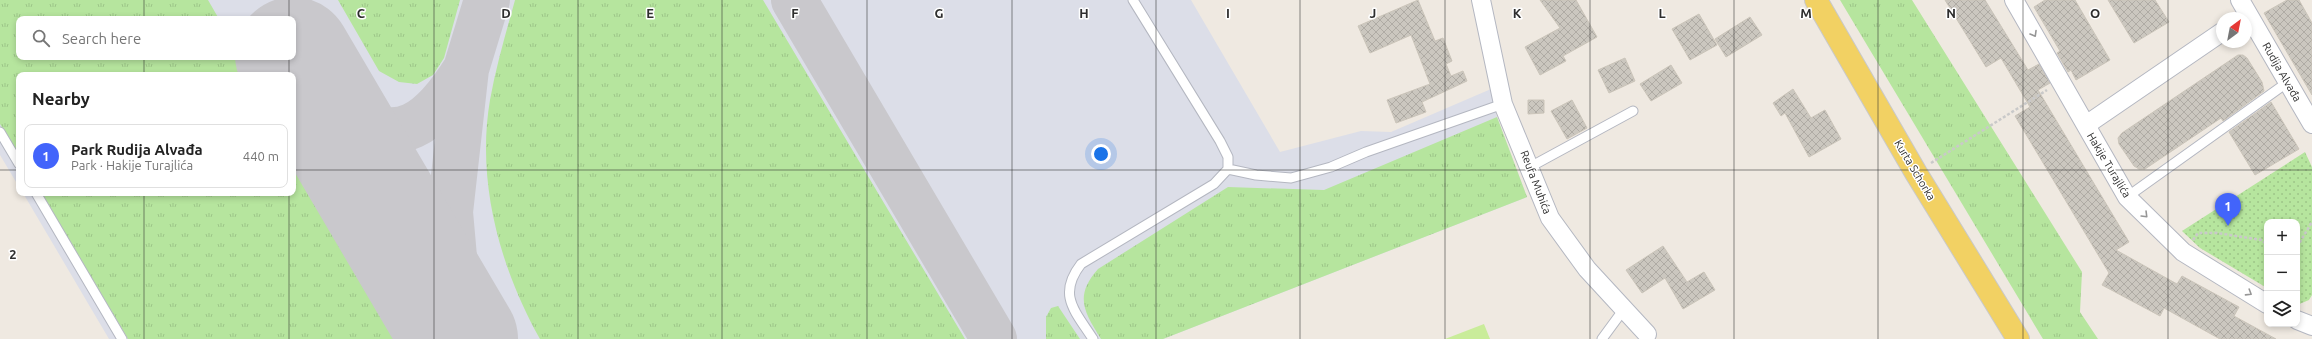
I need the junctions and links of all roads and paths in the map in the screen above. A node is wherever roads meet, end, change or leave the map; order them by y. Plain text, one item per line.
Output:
1 (1132, 0) edge
2 (1481, 0) edge
3 (1816, 0) edge
4 (2014, 0) edge
5 (2244, 11) edge
6 (2216, 36) edge
7 (2061, 81) junction
8 (2288, 82) junction
9 (1503, 104) junction
10 (1633, 111) dead end
11 (2312, 124) edge
12 (2086, 125) junction
13 (0, 132) edge
14 (16, 159) edge
15 (1530, 167) junction
16 (1228, 169) junction
17 (1916, 173) junction
18 (38, 196) edge
19 (2127, 197) junction
20 (2312, 222) edge
21 (2300, 241) edge
22 (2264, 242) edge
23 (2183, 252) junction
24 (2264, 302) edge
25 (1624, 309) junction
26 (2300, 321) edge
27 (2312, 326) edge
28 (1647, 334) dead end
29 (122, 339) edge
30 (1093, 339) edge
31 (1602, 339) edge
32 (2018, 339) edge

1 - 16 lane
2 - 9 street, Reufa Muhića
3 - 17 main road, Kurta Schorka
4 -> 7 street, Hakije Turajlića
5 - 8 street, Rudija Alvađa
6 - 12 street
7 - 12 street, Hakije Turajlića
7 - 17 path
8 - 11 street, Rudija Alvađa
8 - 19 lane
9 - 15 street, Reufa Muhića
9 - 16 lane
10 - 15 lane
12 - 19 street, Hakije Turajlića
13 - 14 lane
15 - 25 street, Reufa Muhića
16 - 30 lane
17 - 32 main road, Kurta Schorka
18 - 29 lane
19 -> 23 street, Hakije Turajlića
20 - 21 path
22 - 23 path
23 -> 24 street, Hakije Turajlića
25 - 28 street, Reufa Muhića
25 - 31 lane
26 - 27 street

